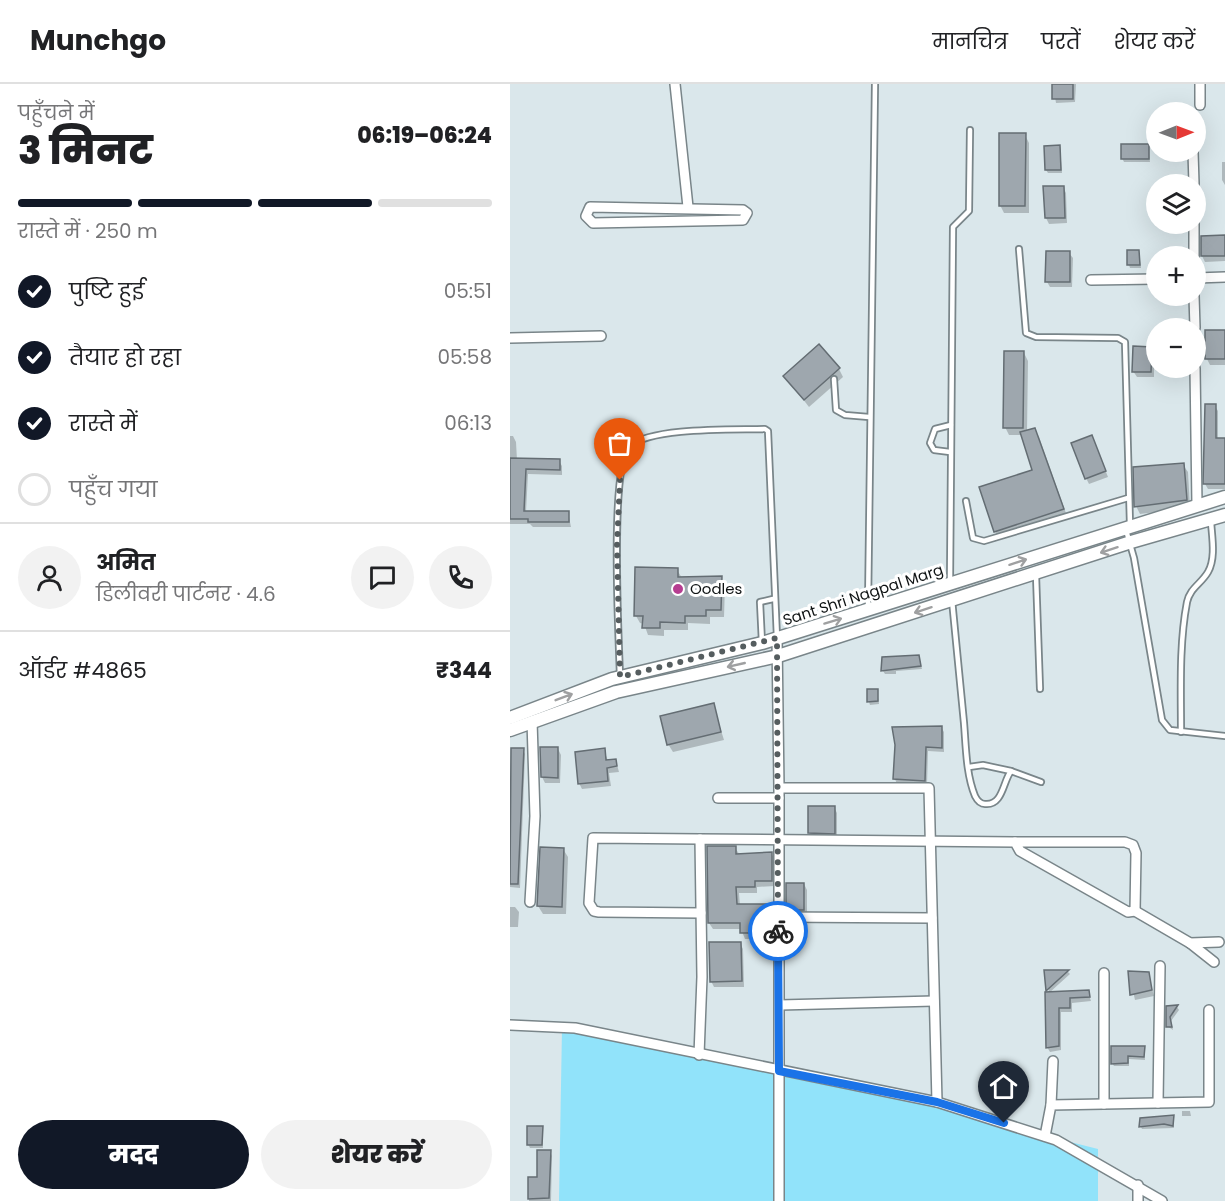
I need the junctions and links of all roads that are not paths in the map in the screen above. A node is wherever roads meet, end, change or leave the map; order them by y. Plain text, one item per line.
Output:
1 (675, 84) edge
2 (875, 84) edge
3 (1200, 84) edge
4 (1200, 102) edge
5 (970, 130) dead end
6 (688, 207) junction
7 (1019, 249) dead end
8 (1225, 276) edge
9 (1206, 277) edge
10 (1146, 279) edge
11 (1091, 280) dead end
12 (601, 336) dead end
13 (510, 338) edge
14 (1195, 378) edge
15 (834, 380) dead end
16 (869, 417) junction
17 (951, 425) junction
18 (950, 452) junction
19 (1225, 497) edge
20 (1128, 498) junction
21 (966, 501) dead end
22 (1197, 505) junction
23 (1168, 514) junction
24 (1225, 515) edge
25 (1211, 519) junction
26 (1128, 526) junction
27 (1173, 530) junction
28 (1131, 543) junction
29 (1036, 573) junction
30 (950, 584) junction
31 (773, 598) junction
32 (952, 600) junction
33 (868, 610) junction
34 (777, 638) junction
35 (762, 643) junction
36 (778, 656) junction
37 (620, 677) junction
38 (1040, 689) dead end
39 (510, 718) edge
40 (532, 722) junction
41 (510, 730) edge
42 (1181, 732) junction
43 (1225, 736) edge
44 (969, 767) junction
45 (1011, 771) junction
46 (1041, 782) dead end
47 (779, 793) junction
48 (718, 798) dead end
49 (700, 839) junction
50 (931, 840) junction
51 (778, 841) junction
52 (1015, 843) junction
53 (530, 902) dead end
54 (1136, 911) junction
55 (701, 913) junction
56 (778, 917) junction
57 (932, 918) junction
58 (1219, 942) dead end
59 (1190, 943) junction
60 (1215, 962) dead end
61 (1160, 966) dead end
62 (1104, 973) dead end
63 (934, 1001) junction
64 (780, 1005) junction
65 (1209, 1010) dead end
66 (510, 1025) edge
67 (699, 1055) junction
68 (1053, 1061) dead end
69 (779, 1071) junction
70 (937, 1102) junction
71 (1158, 1103) junction
72 (1051, 1104) junction
73 (1104, 1104) junction
74 (1045, 1136) junction
75 (1138, 1185) junction
76 (779, 1201) edge
77 (1138, 1201) edge
78 (1162, 1201) edge

1 - 6 street
2 - 16 lane
3 - 4 street
5 - 17 lane
6 - 6 street
7 - 20 lane
8 - 9 street
10 - 11 street
12 - 13 street
14 - 22 street
15 - 16 lane
16 - 33 lane
17 - 18 lane
17 - 18 lane
18 - 30 lane
19 - 22 main road, Sant Shri Nagpal Marg
20 - 21 lane
20 - 26 lane
22 - 23 main road, Sant Shri Nagpal Marg
23 - 26 main road, Sant Shri Nagpal Marg
23 - 27 main road
24 - 25 main road
25 - 27 main road
25 - 42 lane
26 - 28 lane
30 -> 26 main road, Sant Shri Nagpal Marg
27 - 28 main road
28 -> 29 main road
28 - 42 lane
29 - 32 main road
29 - 38 lane
30 - 33 main road, Sant Shri Nagpal Marg
31 - 34 lane
31 - 35 lane
31 - 37 lane
32 -> 36 main road
32 - 44 lane
34 -> 33 main road, Sant Shri Nagpal Marg
34 - 35 main road, Sant Shri Nagpal Marg
34 - 36 street
35 - 37 main road, Sant Shri Nagpal Marg
36 -> 40 main road
36 - 47 street
39 -> 37 main road, Sant Shri Nagpal Marg
40 - 41 main road
40 - 53 street
42 - 43 lane
44 - 45 lane
44 - 45 lane
45 - 46 lane
47 - 48 street
47 - 50 street
47 - 51 street
49 - 51 street
49 - 55 street
49 - 55 street
50 - 51 street
50 - 52 street
50 - 57 street
51 - 56 street
52 - 54 street
52 - 54 street
54 - 59 street
55 - 67 street
56 - 57 street
56 - 64 street
57 - 63 street
58 - 59 street
59 - 60 street
61 - 71 street
62 - 73 street
63 - 64 street
63 - 70 street
64 - 69 street
65 - 71 street
66 - 67 street
67 - 69 street
68 - 72 street
69 - 70 street
69 - 76 street
70 - 74 street
71 - 73 street
72 - 73 street
72 - 74 street
74 - 75 street
75 - 77 street
75 - 78 street

